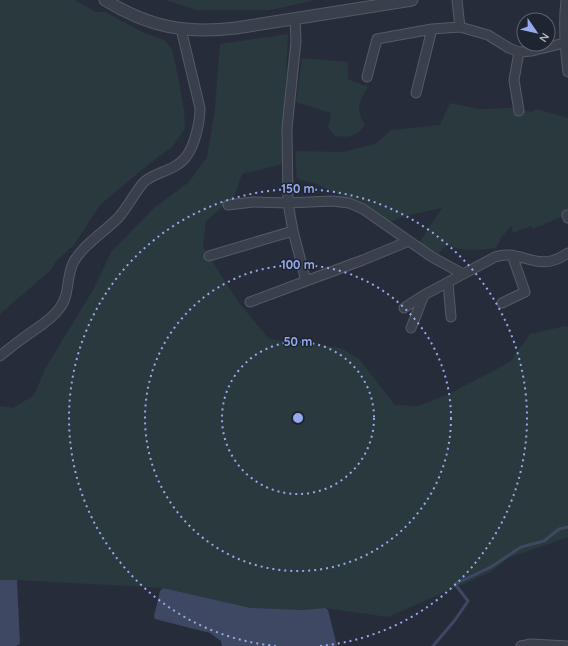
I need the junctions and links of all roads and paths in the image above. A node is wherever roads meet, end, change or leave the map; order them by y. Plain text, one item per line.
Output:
1 (105, 0) edge
2 (412, 0) edge
3 (458, 0) edge
4 (566, 0) edge
5 (295, 19) junction
6 (460, 27) junction
7 (181, 29) junction
8 (432, 29) junction
9 (564, 42) junction
10 (556, 44) edge
11 (516, 51) edge
12 (519, 52) edge
13 (568, 72) edge
14 (367, 77) dead end
15 (416, 93) dead end
16 (519, 111) dead end
17 (288, 203) junction
18 (228, 205) dead end
19 (292, 231) junction
20 (409, 241) junction
21 (568, 253) edge
22 (512, 255) junction
23 (209, 256) dead end
24 (463, 274) junction
25 (306, 281) junction
26 (448, 283) junction
27 (424, 295) junction
28 (250, 302) dead end
29 (502, 303) dead end
30 (404, 308) dead end
31 (451, 317) dead end
32 (411, 328) dead end
33 (0, 356) edge
34 (521, 646) edge
35 (568, 646) edge

1 - 7 street
2 - 5 street
3 - 6 street
4 - 9 street
5 - 7 street
5 - 17 street
6 - 8 street
6 - 11 street
7 - 33 street
8 - 14 street
8 - 15 street
9 - 10 street
9 - 13 street
12 - 16 street
17 - 18 street
17 - 19 street
17 - 20 street
19 - 23 street
19 - 25 street
20 - 24 street
20 - 25 street
21 - 22 street
22 - 24 street
22 - 29 street
24 - 26 street
25 - 28 street
26 - 27 street
26 - 31 street
27 - 30 street
27 - 32 street
34 - 35 street

